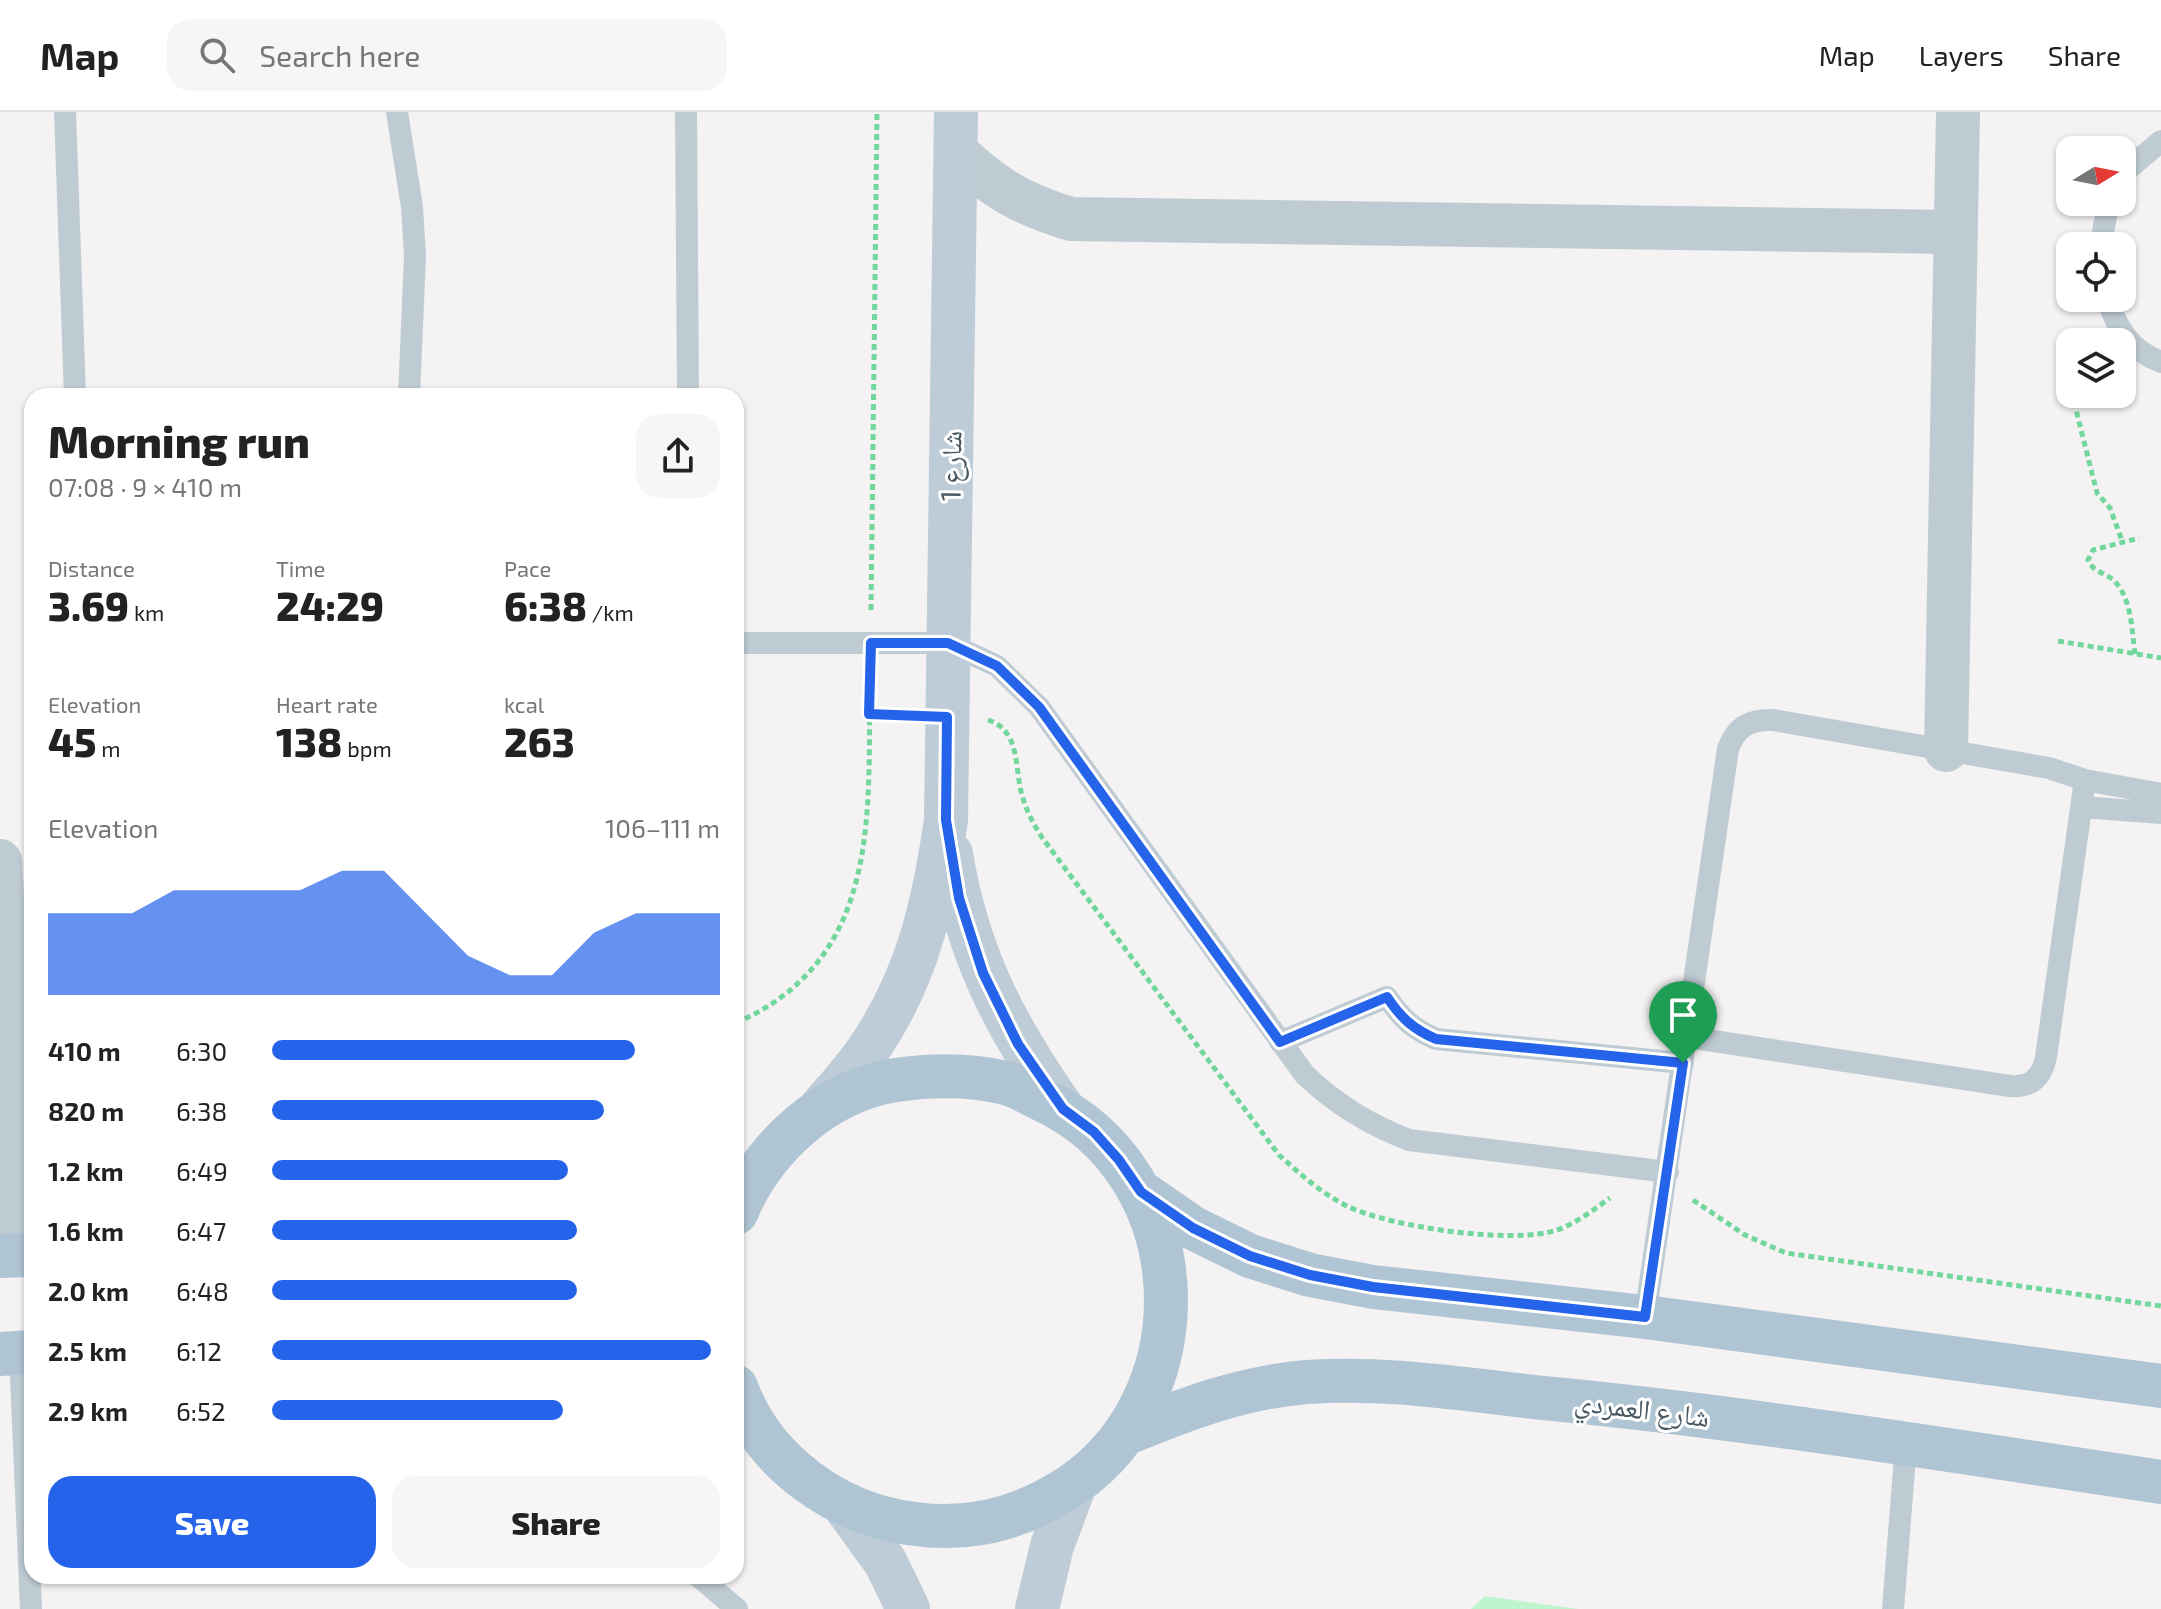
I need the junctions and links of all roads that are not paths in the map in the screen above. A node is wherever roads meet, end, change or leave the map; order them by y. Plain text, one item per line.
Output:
1 (65, 112) edge
2 (397, 112) edge
3 (686, 112) edge
4 (1958, 112) edge
5 (956, 132) edge
6 (2161, 141) edge
7 (2136, 162) edge
8 (1956, 232) junction
9 (2112, 312) edge
10 (2161, 362) edge
11 (75, 388) edge
12 (409, 388) edge
13 (688, 388) edge
14 (744, 643) edge
15 (948, 643) junction
16 (1946, 750) junction
17 (2085, 780) junction
18 (2161, 794) edge
19 (2081, 807) junction
20 (2161, 813) edge
21 (946, 820) junction
22 (0, 861) edge
23 (1687, 1037) junction
24 (1280, 1042) junction
25 (1683, 1063) junction
26 (1063, 1109) junction
27 (819, 1110) junction
28 (1666, 1182) junction
29 (744, 1192) edge
30 (1141, 1192) junction
31 (15, 1256) edge
32 (1645, 1317) junction
33 (17, 1353) edge
34 (2161, 1386) edge
35 (744, 1406) edge
36 (1127, 1433) junction
37 (1906, 1444) junction
38 (24, 1481) edge
39 (2161, 1482) edge
40 (1075, 1484) junction
41 (844, 1505) junction
42 (30, 1584) edge
43 (707, 1584) edge
44 (31, 1609) edge
45 (737, 1609) edge
46 (908, 1609) edge
47 (1037, 1609) edge
48 (1893, 1609) edge

1 - 11 lane
2 - 12 lane
3 - 13 lane
4 - 8 street
5 - 8 street
5 - 15 street, شارع 1
6 - 7 lane
8 - 16 street
9 - 10 lane
14 - 15 lane
15 - 21 street, شارع 1
15 - 24 lane
16 - 17 lane
16 - 23 lane
17 - 18 lane
17 - 19 lane
19 - 20 lane
19 - 23 lane
21 - 26 street, شارع 1
21 - 27 street, شارع 1
22 - 31 street
23 - 25 lane
24 - 25 lane
24 - 28 lane
25 - 28 lane
26 - 27 main road
26 - 30 main road
27 - 29 main road
28 - 32 lane
30 - 32 main road
30 - 36 main road
32 - 34 main road
33 - 38 lane
35 - 41 main road
36 - 37 main road, شارع العمردي
36 - 40 main road
37 - 39 main road, شارع العمردي
37 - 48 lane
40 - 41 main road
40 - 47 street
41 - 46 street
42 - 44 lane
43 - 45 lane

